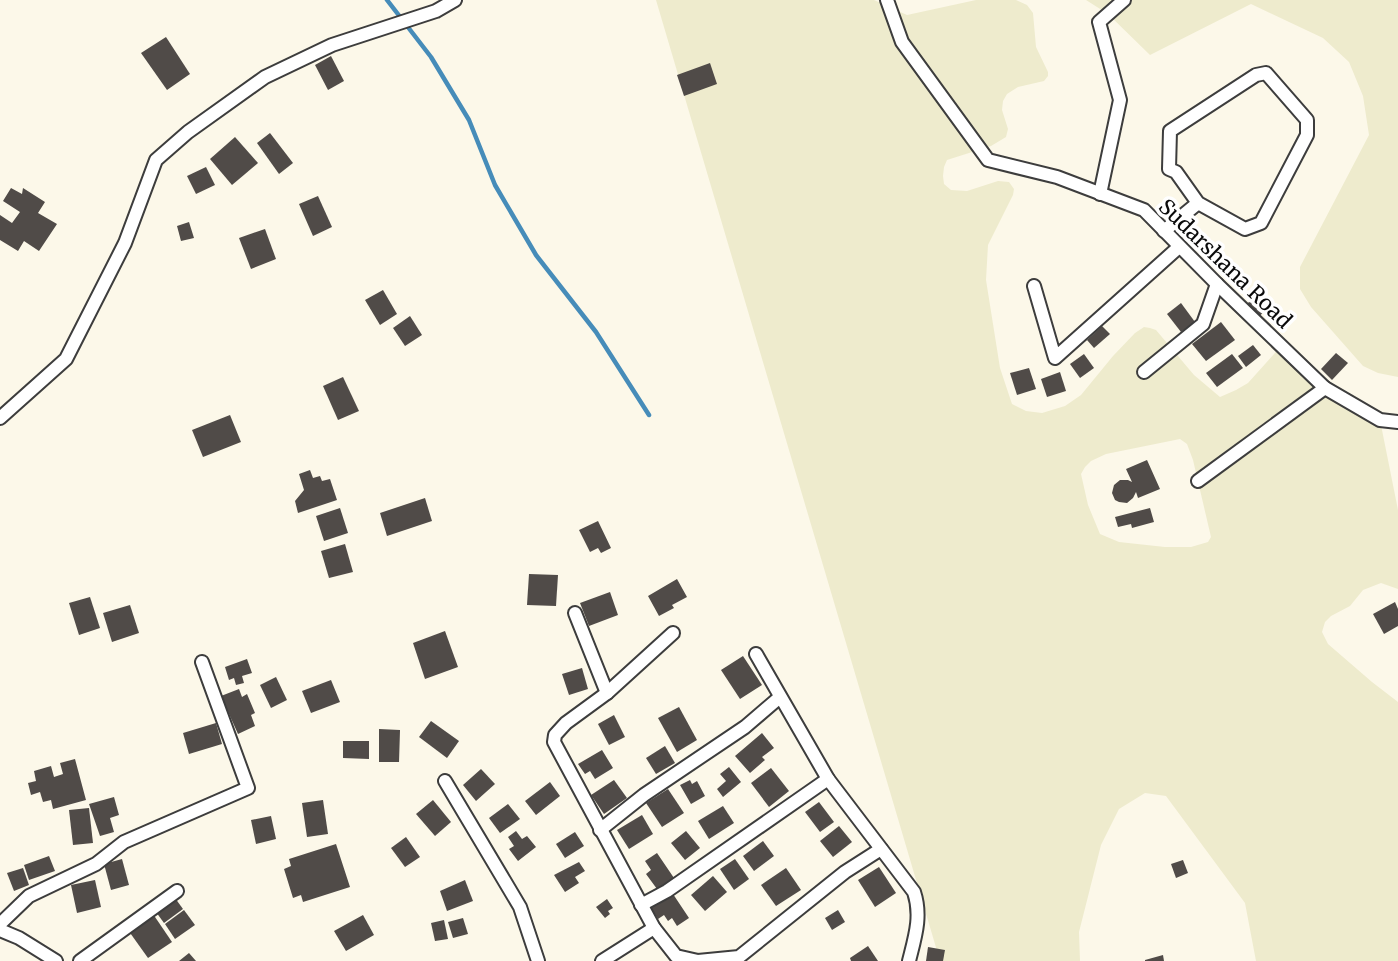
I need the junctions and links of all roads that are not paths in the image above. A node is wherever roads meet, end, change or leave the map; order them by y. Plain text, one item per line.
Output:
1 (455, 0) edge
2 (887, 0) edge
3 (1124, 0) edge
4 (1100, 194) junction
5 (1198, 202) junction
6 (1164, 231) junction
7 (1179, 247) junction
8 (1217, 284) junction
9 (1034, 286) dead end
10 (1144, 372) dead end
11 (1325, 388) junction
12 (0, 418) edge
13 (1398, 422) edge
14 (1198, 481) dead end
15 (575, 613) dead end
16 (673, 633) dead end
17 (756, 653) dead end
18 (202, 662) dead end
19 (607, 693) junction
20 (780, 697) junction
21 (828, 779) junction
22 (445, 781) dead end
23 (600, 830) junction
24 (881, 849) junction
25 (177, 891) dead end
26 (641, 905) junction
27 (0, 925) edge
28 (654, 928) junction
29 (0, 930) edge
30 (56, 961) edge
31 (80, 961) edge
32 (538, 961) edge
33 (602, 961) edge
34 (909, 961) edge

1 - 12 street
2 - 4 street, Sudarshana Road
3 - 4 street
4 - 6 street, Sudarshana Road
5 - 5 street
5 - 6 street
6 - 7 street, Sudarshana Road
7 - 8 street, Sudarshana Road
7 - 9 street
8 - 10 street
8 - 11 street, Sudarshana Road
11 - 13 street, Sudarshana Road
11 - 14 street
15 - 19 street
16 - 19 street
17 - 20 street
18 - 27 street
19 - 23 street
20 - 21 street
20 - 23 street
21 - 24 street
21 - 26 street
22 - 32 street
23 - 26 street
24 - 28 street
24 - 34 street
25 - 31 street
26 - 28 street
28 - 33 street
29 - 30 street

